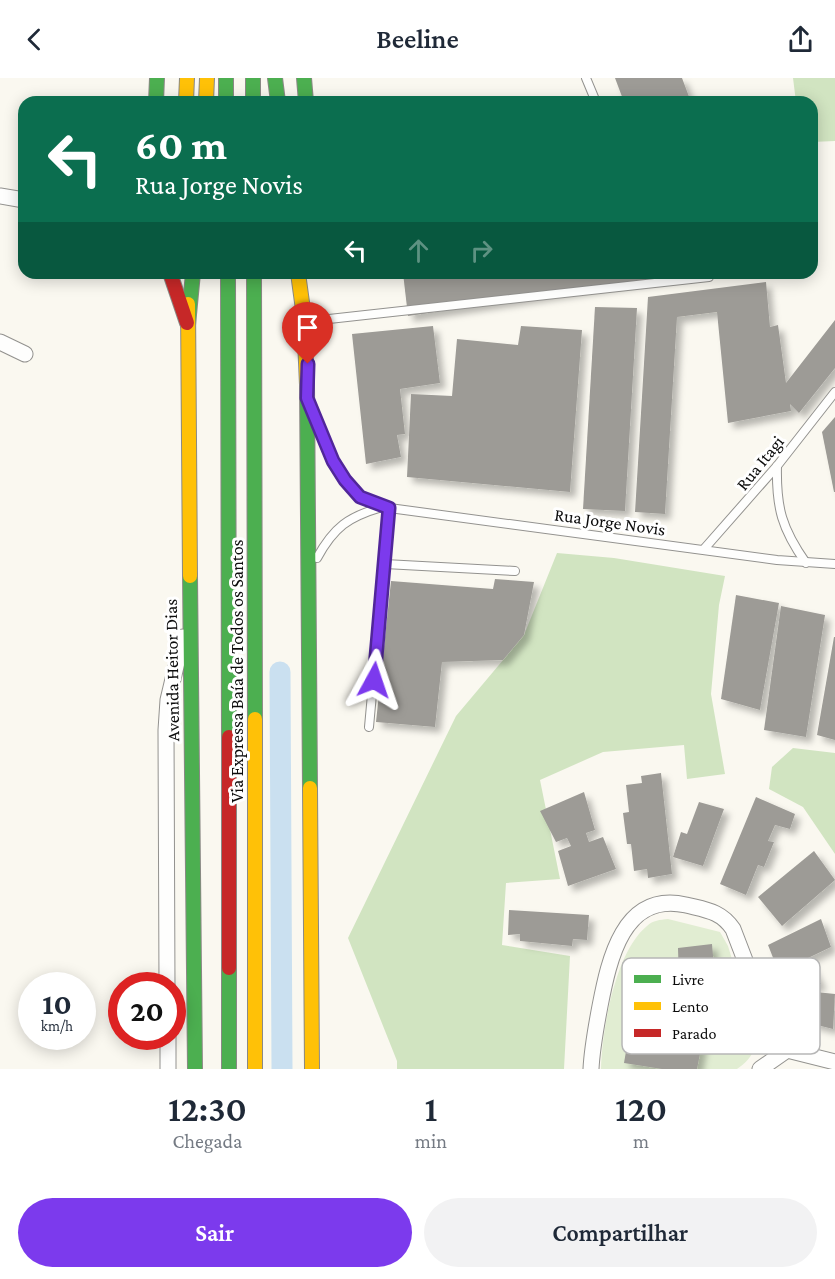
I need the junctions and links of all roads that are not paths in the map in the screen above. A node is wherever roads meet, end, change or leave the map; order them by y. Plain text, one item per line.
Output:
1 (157, 78) edge
2 (187, 78) edge
3 (207, 78) edge
4 (226, 78) edge
5 (253, 78) edge
6 (275, 78) edge
7 (304, 78) edge
8 (586, 78) edge
9 (156, 96) edge
10 (186, 96) edge
11 (206, 96) edge
12 (226, 96) edge
13 (253, 96) edge
14 (277, 96) edge
15 (306, 96) edge
16 (594, 96) edge
17 (0, 196) edge
18 (18, 199) edge
19 (172, 279) edge
20 (187, 279) edge
21 (192, 279) edge
22 (228, 279) edge
23 (254, 279) edge
24 (299, 279) edge
25 (313, 279) edge
26 (690, 279) edge
27 (310, 321) junction
28 (188, 325) junction
29 (0, 342) edge
30 (25, 354) dead end
31 (307, 392) junction
32 (835, 392) edge
33 (777, 466) junction
34 (385, 507) junction
35 (704, 549) junction
36 (385, 564) junction
37 (806, 564) junction
38 (835, 564) edge
39 (515, 571) dead end
40 (309, 573) junction
41 (189, 614) junction
42 (369, 727) dead end
43 (744, 958) edge
44 (167, 972) edge
45 (168, 1050) edge
46 (782, 1054) edge
47 (804, 1054) edge
48 (835, 1062) edge
49 (168, 1069) edge
50 (195, 1069) edge
51 (229, 1069) edge
52 (255, 1069) edge
53 (312, 1069) edge
54 (591, 1069) edge
55 (760, 1069) edge

1 - 9 main road
2 - 10 main road
3 - 11 main road
4 - 12 main road
5 - 13 main road
6 - 14 main road
7 - 15 main road
8 - 16 lane
17 - 18 street
19 - 28 main road, Avenida Heitor Dias
20 - 28 main road
21 - 28 main road
22 - 51 main road, Via Expressa Baía de Todos os Santos
23 - 52 main road, Via Expressa Baía de Todos os Santos
24 - 31 main road
25 - 27 main road
26 - 27 lane
27 - 31 main road
28 - 41 main road, Avenida Heitor Dias
29 - 30 street
31 - 34 lane, Rua Jorge Novis
31 - 40 main road
32 - 33 lane, Rua Itagi
33 - 35 lane, Rua Itagi
33 - 37 lane
34 - 35 lane, Rua Jorge Novis
34 - 36 lane
34 - 40 lane, Rua Jorge Novis
35 - 37 lane, Rua Jorge Novis
36 - 39 lane
36 - 42 lane
37 - 38 lane, Rua Jorge Novis
40 - 53 main road
41 - 44 street
41 - 50 main road, Avenida Heitor Dias
43 - 54 street
45 - 49 street
46 - 55 street
47 - 48 street

